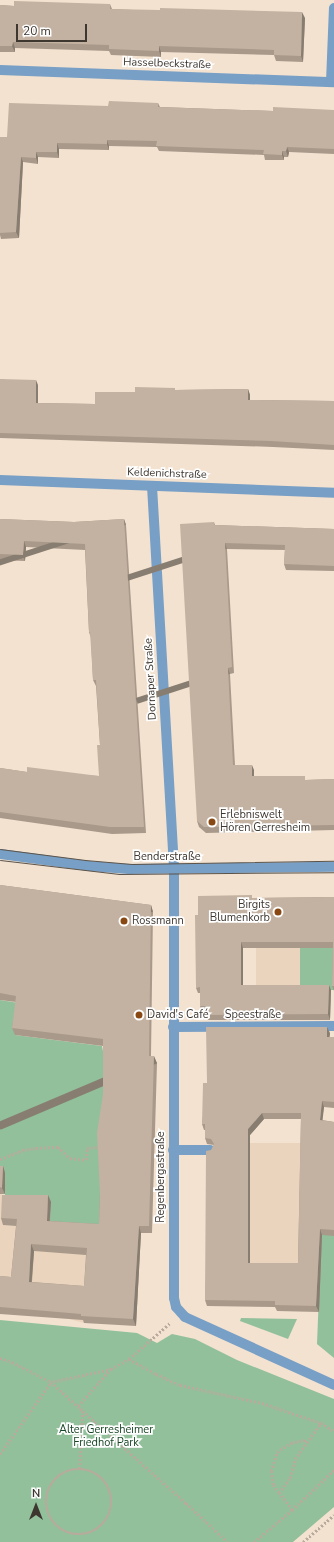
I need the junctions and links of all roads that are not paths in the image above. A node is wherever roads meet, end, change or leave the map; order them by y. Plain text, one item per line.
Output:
1 (334, 8) edge
2 (0, 70) edge
3 (333, 82) edge
4 (0, 480) edge
5 (152, 486) junction
6 (334, 493) edge
7 (0, 854) edge
8 (334, 867) edge
9 (174, 870) junction
10 (334, 1026) edge
11 (173, 1027) junction
12 (173, 1150) junction
13 (210, 1150) edge
14 (334, 1385) edge

1 - 3 street
2 - 3 street, Hasselbeckstraße
4 - 5 street, Keldenichstraße
5 - 6 street, Keldenichstraße
5 - 9 street, Dornaper Straße
7 - 9 street, Benderstraße
8 - 9 street, Benderstraße
9 - 11 street, Regenbergastraße
10 - 11 street, Speestraße
11 - 12 street, Regenbergastraße
12 - 13 street
12 - 14 street, Regenbergastraße

